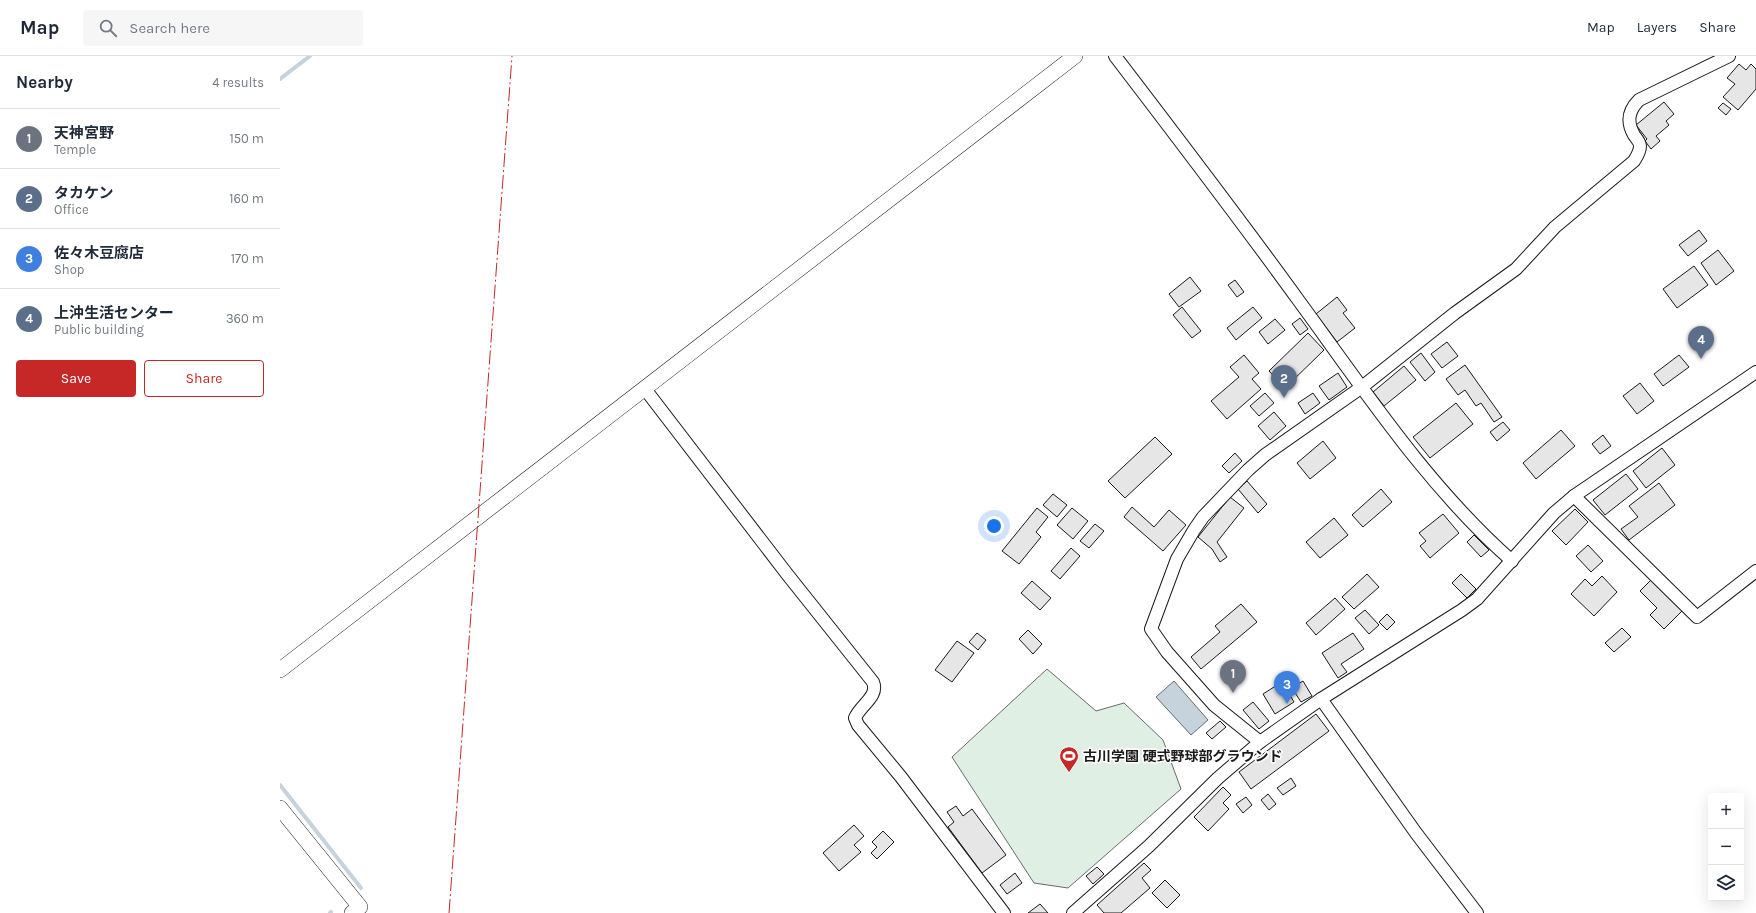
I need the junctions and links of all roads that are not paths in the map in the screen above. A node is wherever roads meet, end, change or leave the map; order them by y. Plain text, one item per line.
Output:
1 (1075, 56) edge
2 (1114, 56) edge
3 (1729, 56) edge
4 (1756, 372) edge
5 (1362, 388) junction
6 (645, 389) junction
7 (1574, 496) junction
8 (1512, 561) junction
9 (1756, 571) edge
10 (280, 670) edge
11 (1321, 699) junction
12 (1260, 742) junction
13 (280, 808) edge
14 (359, 911) edge
15 (1004, 913) edge
16 (1073, 913) edge
17 (1477, 913) edge

1 - 6 street
2 - 5 street
3 - 5 street
4 - 7 street
5 - 8 street
5 - 12 street
6 - 10 street
6 - 15 street
7 - 8 street
7 - 9 street
8 - 11 street
11 - 12 street
11 - 17 street
12 - 16 street
13 - 14 street

